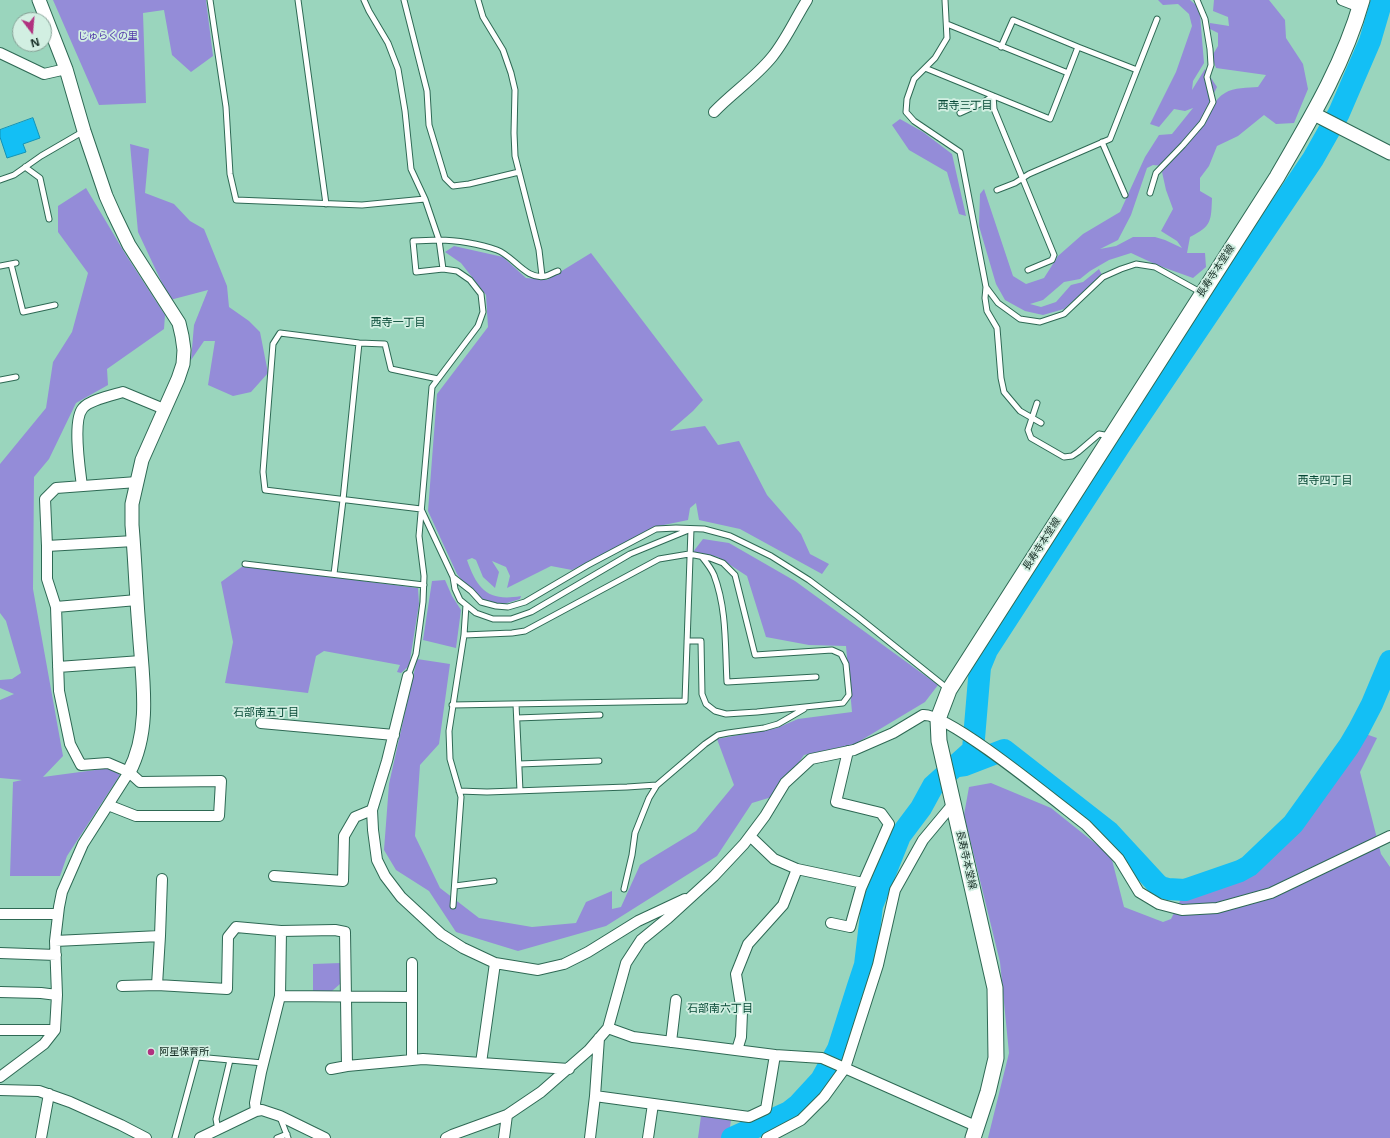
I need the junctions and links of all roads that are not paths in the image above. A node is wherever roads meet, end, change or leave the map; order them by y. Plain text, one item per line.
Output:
1 (39, 0) edge
2 (210, 0) edge
3 (298, 0) edge
4 (364, 0) edge
5 (404, 0) edge
6 (478, 0) edge
7 (807, 0) edge
8 (945, 0) edge
9 (1197, 0) edge
10 (1342, 0) edge
11 (1361, 4) edge
12 (1157, 19) dead end
13 (947, 24) junction
14 (1001, 47) junction
15 (1078, 47) junction
16 (0, 53) edge
17 (925, 68) junction
18 (66, 69) junction
19 (1137, 70) junction
20 (1068, 74) junction
21 (993, 96) junction
22 (714, 112) dead end
23 (960, 113) dead end
24 (1314, 114) junction
25 (84, 131) junction
26 (1102, 142) junction
27 (1390, 152) edge
28 (25, 168) junction
29 (519, 172) junction
30 (1023, 178) junction
31 (0, 180) edge
32 (997, 190) dead end
33 (1150, 193) dead end
34 (1125, 195) dead end
35 (425, 199) junction
36 (326, 204) junction
37 (49, 219) dead end
38 (439, 240) junction
39 (0, 266) edge
40 (443, 269) junction
41 (1028, 270) dead end
42 (558, 271) dead end
43 (542, 276) junction
44 (986, 287) junction
45 (1202, 294) junction
46 (55, 305) dead end
47 (359, 343) junction
48 (16, 377) dead end
49 (438, 379) junction
50 (0, 380) edge
51 (1036, 403) dead end
52 (164, 409) junction
53 (1031, 417) junction
54 (1041, 423) dead end
55 (1111, 436) junction
56 (137, 482) junction
57 (82, 486) junction
58 (343, 500) junction
59 (421, 509) junction
60 (690, 529) junction
61 (134, 541) junction
62 (47, 546) junction
63 (689, 554) junction
64 (702, 556) junction
65 (245, 564) dead end
66 (334, 574) junction
67 (453, 577) junction
68 (424, 585) junction
69 (137, 600) junction
70 (466, 605) junction
71 (56, 607) junction
72 (464, 635) junction
73 (687, 641) junction
74 (141, 661) junction
75 (58, 667) junction
76 (408, 676) joint
77 (816, 677) dead end
78 (949, 690) junction
79 (452, 704) junction
80 (516, 704) junction
81 (807, 707) junction
82 (600, 715) dead end
83 (517, 718) junction
84 (938, 719) junction
85 (261, 723) dead end
86 (394, 735) junction
87 (848, 751) junction
88 (599, 761) dead end
89 (519, 764) junction
90 (129, 772) junction
91 (657, 785) junction
92 (459, 791) junction
93 (520, 791) junction
94 (953, 804) junction
95 (108, 805) junction
96 (372, 810) junction
97 (750, 836) junction
98 (1390, 836) edge
99 (797, 869) junction
100 (274, 876) dead end
101 (162, 879) dead end
102 (494, 881) dead end
103 (863, 884) junction
104 (455, 886) junction
105 (624, 889) dead end
106 (696, 894) junction
107 (453, 906) dead end
108 (0, 914) edge
109 (58, 914) junction
110 (831, 923) dead end
111 (281, 931) junction
112 (160, 936) junction
113 (55, 942) junction
114 (0, 954) edge
115 (56, 955) junction
116 (412, 963) dead end
117 (495, 963) junction
118 (157, 985) junction
119 (122, 986) dead end
120 (0, 992) edge
121 (57, 995) junction
122 (280, 996) junction
123 (412, 997) junction
124 (346, 998) junction
125 (676, 1000) dead end
126 (608, 1028) junction
127 (0, 1030) edge
128 (55, 1030) junction
129 (599, 1038) junction
130 (671, 1042) junction
131 (737, 1050) junction
132 (775, 1055) junction
133 (230, 1060) junction
134 (412, 1060) junction
135 (263, 1063) junction
136 (481, 1063) junction
137 (347, 1066) junction
138 (845, 1068) junction
139 (331, 1069) dead end
140 (569, 1069) junction
141 (0, 1077) edge
142 (0, 1090) edge
143 (49, 1094) junction
144 (595, 1096) junction
145 (653, 1104) junction
146 (256, 1111) junction
147 (507, 1115) junction
148 (280, 1116) junction
149 (218, 1130) junction
150 (975, 1132) edge
151 (287, 1136) edge
152 (41, 1138) edge
153 (146, 1138) edge
154 (175, 1138) edge
155 (200, 1138) edge
156 (277, 1138) edge
157 (325, 1138) edge
158 (446, 1138) edge
159 (504, 1138) edge
160 (590, 1138) edge
161 (648, 1138) edge
162 (767, 1138) edge

1 - 18 street
2 - 36 lane
3 - 36 lane
4 - 35 lane
5 - 29 lane
6 - 29 lane
7 - 22 street
8 - 13 lane
9 - 33 lane
10 - 11 street
11 - 24 main road, 長寿寺本堂線
12 - 19 lane
13 - 14 lane
13 - 17 lane
14 - 15 lane
14 - 20 lane
15 - 19 lane
15 - 20 lane
16 - 18 street
17 - 21 lane
17 - 44 lane
18 - 25 street
19 - 26 lane
20 - 21 lane
21 - 23 lane
21 - 30 lane
24 - 27 street
24 - 45 main road, 長寿寺本堂線
25 - 28 lane
25 - 52 street
26 - 30 lane
26 - 34 lane
28 - 31 lane
28 - 37 lane
29 - 43 lane
30 - 32 lane
30 - 41 lane
35 - 36 lane
35 - 38 lane
38 - 40 lane
38 - 40 lane
38 - 43 lane
39 - 46 lane
40 - 49 lane
42 - 43 lane
44 - 45 lane
44 - 53 lane
45 - 55 main road, 長寿寺本堂線
47 - 49 lane
47 - 58 lane
47 - 58 lane
48 - 50 lane
49 - 59 lane
51 - 53 lane
52 - 56 street
52 - 57 street
53 - 54 lane
53 - 55 lane
55 - 78 main road, 長寿寺本堂線
56 - 57 street
56 - 61 street
57 - 62 street
58 - 59 lane
58 - 66 lane
59 - 67 lane
59 - 68 lane
60 - 63 lane
60 - 67 lane
60 - 70 lane
60 - 78 lane
61 - 62 street
61 - 69 street
62 - 71 street
63 - 64 lane
63 - 72 lane
63 - 73 lane
64 - 77 lane
64 - 81 lane
65 - 66 lane
66 - 68 lane
67 - 70 lane
68 - 76 lane
69 - 71 street
69 - 74 street
70 - 72 lane
71 - 75 street
72 - 79 lane
73 - 80 lane
73 - 81 lane
74 - 75 street
74 - 90 street
75 - 90 street
76 - 86 street
78 - 84 main road, 長寿寺本堂線
79 - 80 lane
79 - 92 lane
80 - 83 lane
81 - 91 lane
82 - 83 lane
83 - 89 lane
84 - 87 street
84 - 94 main road, 長寿寺本堂線
84 - 98 street
85 - 86 street
86 - 96 street
87 - 97 street
87 - 103 street
88 - 89 lane
89 - 93 lane
90 - 95 street
90 - 95 street
91 - 93 lane
91 - 105 lane
92 - 93 lane
92 - 104 lane
94 - 138 street
94 - 150 main road, 長寿寺本堂線
95 - 109 street
96 - 100 street
96 - 117 street
97 - 99 street
97 - 106 street
99 - 103 street
99 - 131 street
101 - 112 street
102 - 104 lane
103 - 110 street
104 - 107 lane
106 - 117 street
106 - 126 street
108 - 109 street
109 - 113 street
111 - 118 street
111 - 122 street
111 - 124 street
112 - 113 street
112 - 118 street
113 - 115 street
114 - 115 street
115 - 121 street
116 - 123 street
117 - 136 street
118 - 119 street
120 - 121 street
121 - 128 street
122 - 124 street
122 - 135 street
123 - 124 street
123 - 134 street
124 - 137 street
125 - 130 street
126 - 129 street
126 - 130 street
127 - 128 street
128 - 141 street
129 - 140 street
129 - 144 street
130 - 131 street
131 - 132 street
132 - 138 street
132 - 145 street
133 - 135 lane
133 - 149 lane
133 - 154 lane
134 - 136 street
134 - 137 street
135 - 146 street
136 - 140 street
137 - 139 street
138 - 150 street
138 - 162 street
140 - 147 street
142 - 143 street
143 - 152 street
143 - 153 street
144 - 145 street
144 - 160 street
145 - 161 street
146 - 148 street
146 - 149 street
147 - 158 street
147 - 159 street
148 - 151 lane
148 - 157 street
149 - 155 street
151 - 156 lane

